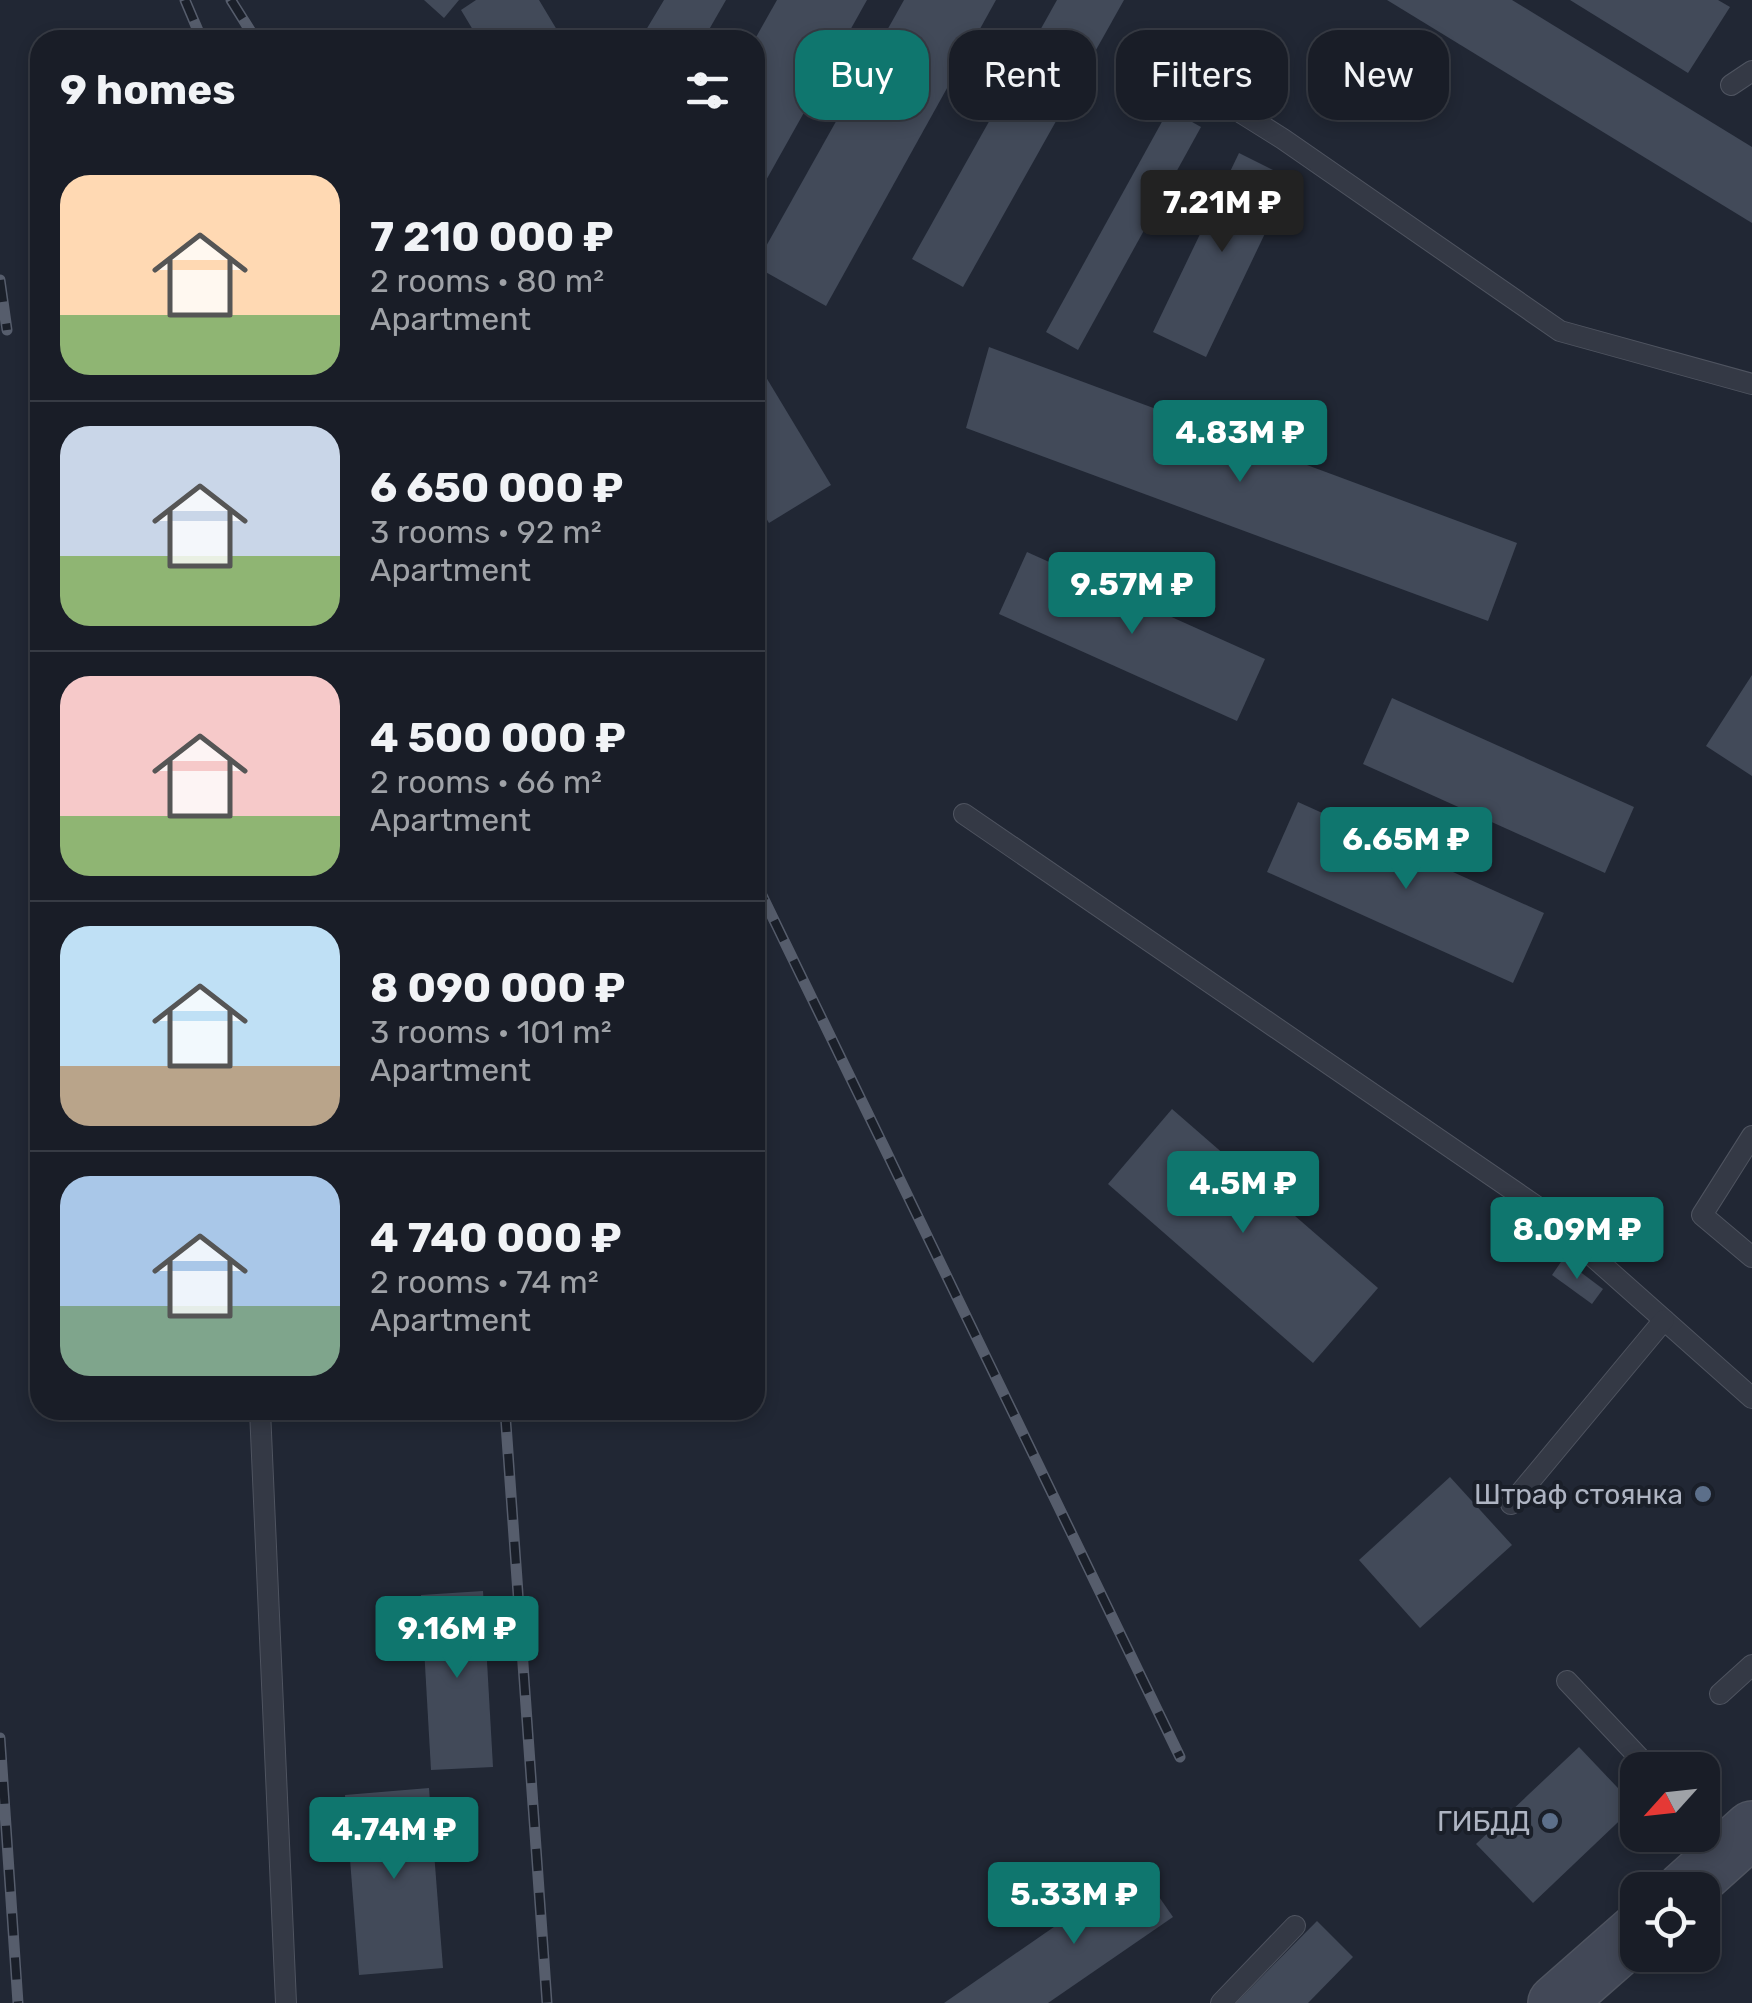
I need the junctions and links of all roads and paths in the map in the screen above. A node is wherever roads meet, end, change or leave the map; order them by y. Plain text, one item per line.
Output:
1 (1752, 71) edge
2 (1732, 85) dead end
3 (1252, 120) edge
4 (1752, 384) edge
5 (964, 814) dead end
6 (1752, 1136) edge
7 (1752, 1257) edge
8 (1664, 1320) junction
9 (1752, 1398) edge
10 (260, 1420) edge
11 (1511, 1504) dead end
12 (1752, 1665) edge
13 (1568, 1681) dead end
14 (1720, 1694) dead end
15 (1634, 1752) edge
16 (1727, 1835) edge
17 (1698, 1872) edge
18 (1295, 1926) dead end
19 (1620, 1947) edge
20 (286, 2003) edge
21 (1220, 2003) edge
22 (1556, 2003) edge

1 - 2 lane
3 - 4 lane
5 - 8 lane
6 - 7 lane
8 - 9 lane
8 - 11 lane
10 - 20 lane
12 - 14 lane
13 - 15 lane
16 - 17 main road
18 - 21 lane
19 - 22 main road

